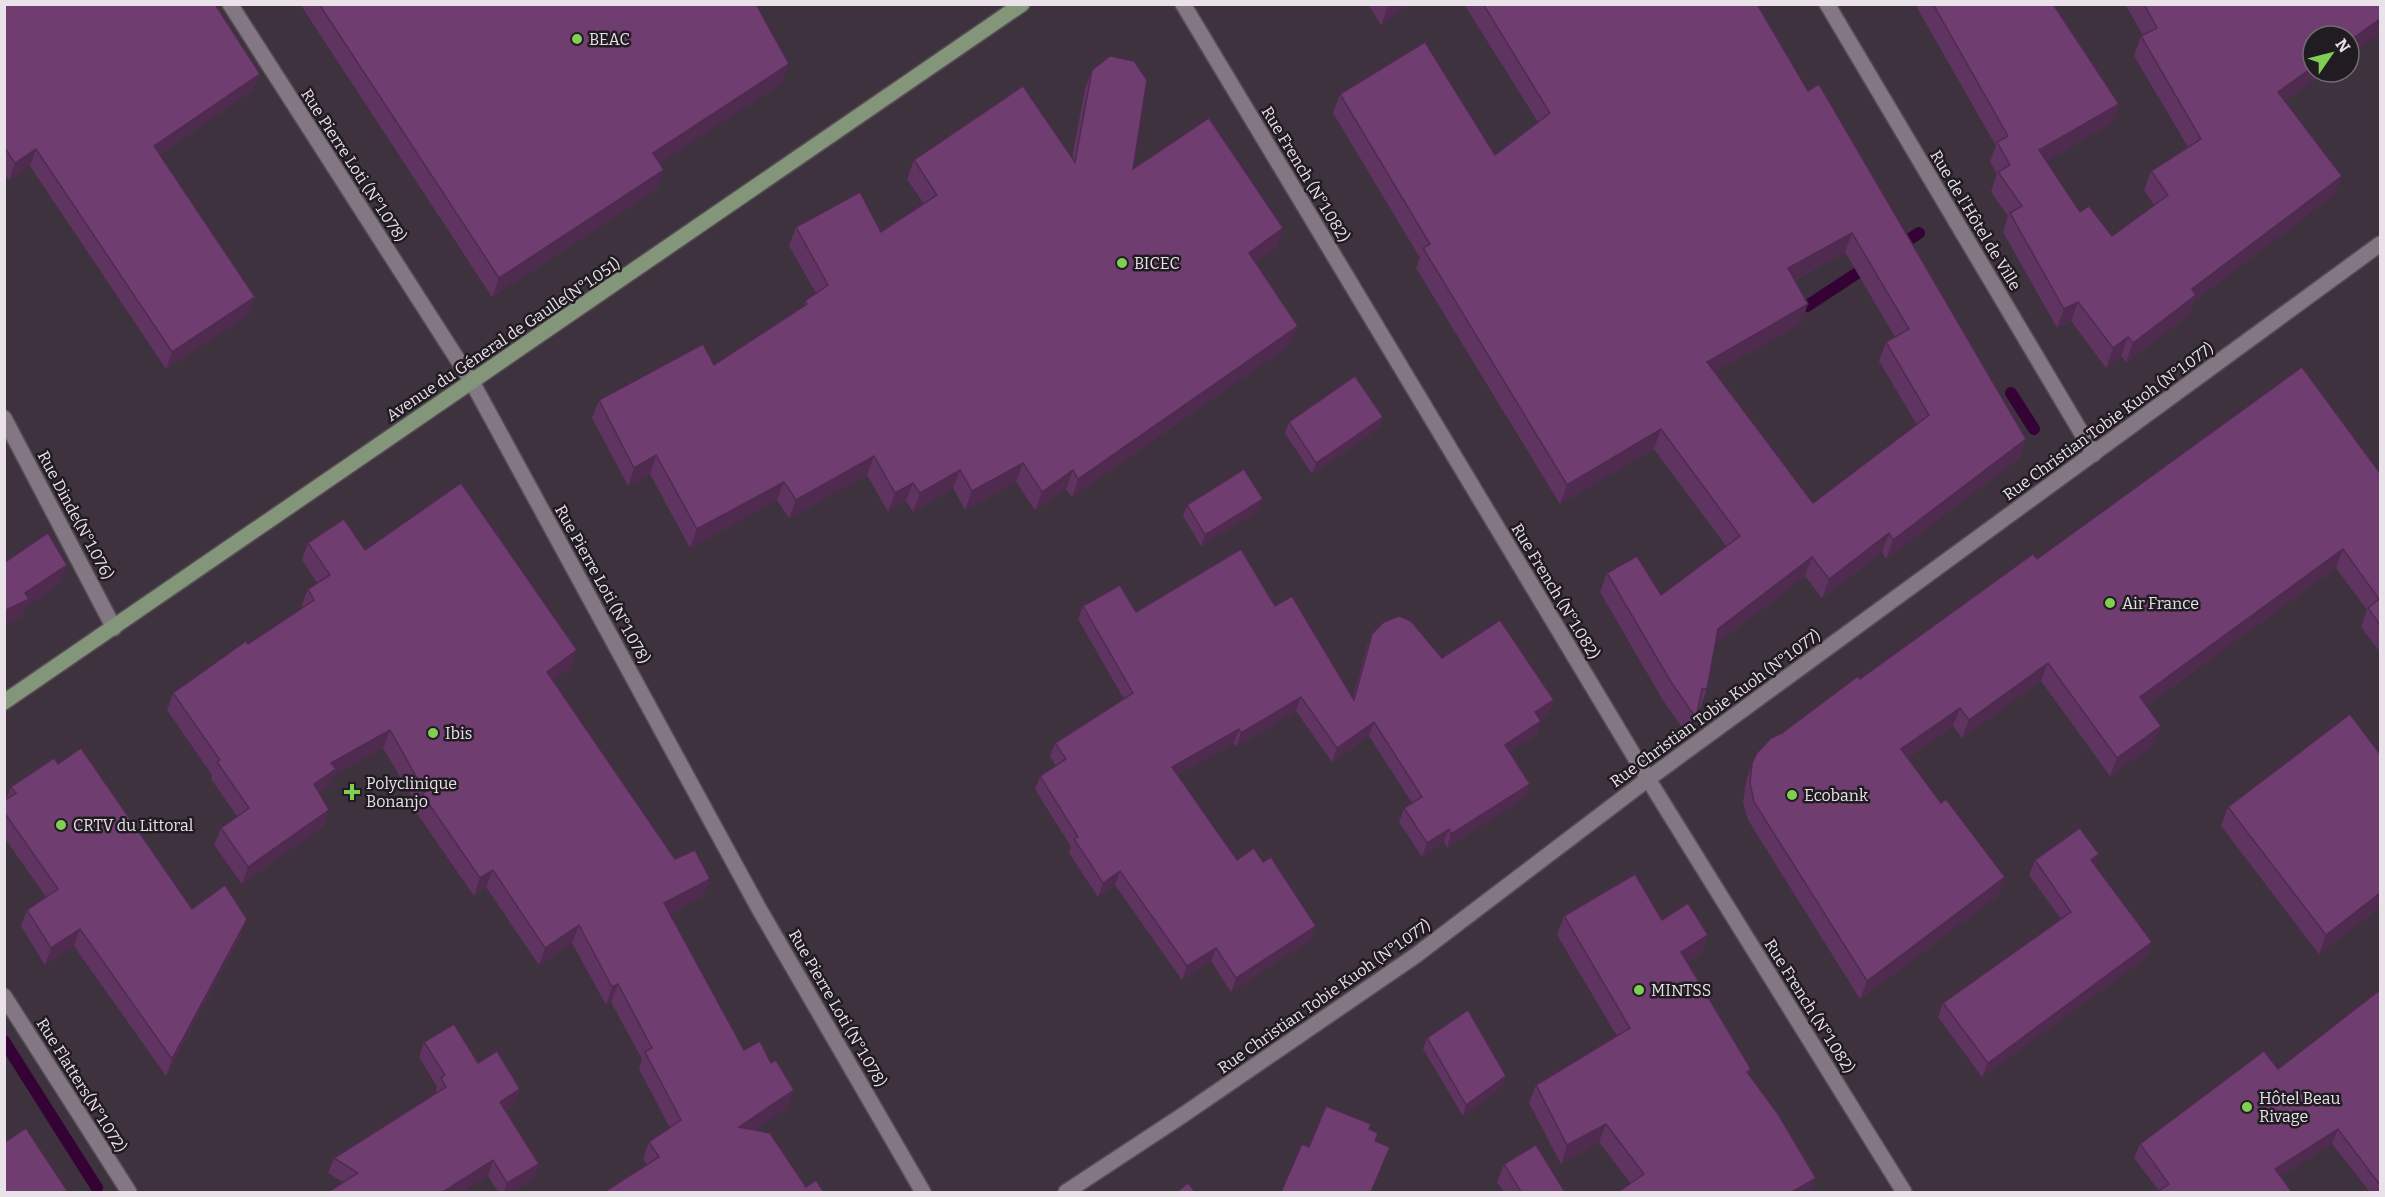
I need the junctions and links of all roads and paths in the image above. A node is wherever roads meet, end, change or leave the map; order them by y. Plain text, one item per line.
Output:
1 (230, 4) edge
2 (1022, 4) edge
3 (1184, 4) edge
4 (1827, 4) edge
5 (2380, 244) edge
6 (472, 382) junction
7 (4, 418) edge
8 (2094, 454) junction
9 (114, 628) junction
10 (4, 702) edge
11 (1648, 779) junction
12 (4, 996) edge
13 (129, 1192) edge
14 (923, 1192) edge
15 (1066, 1192) edge
16 (1904, 1192) edge

1 - 6 street, Rue Pierre Loti (N°1.078)
2 - 6 main road, Avenue du Géneral de Gaulle(N°1.051)
3 - 11 street, Rue French (N°1.082)
4 - 8 street, Rue de l'Hôtel de Ville
5 - 8 street, Rue Christian Tobie Kuoh (N°1.077)
6 - 9 main road, Avenue du Géneral de Gaulle(N°1.051)
6 - 14 street, Rue Pierre Loti (N°1.078)
7 - 9 street, Rue Dinde(N°1.076)
8 - 11 street, Rue Christian Tobie Kuoh (N°1.077)
9 - 10 main road, Avenue du Géneral de Gaulle(N°1.051)
11 - 15 street, Rue Christian Tobie Kuoh (N°1.077)
11 - 16 street, Rue French (N°1.082)
12 - 13 street, Rue Flatters(N°1.072)

